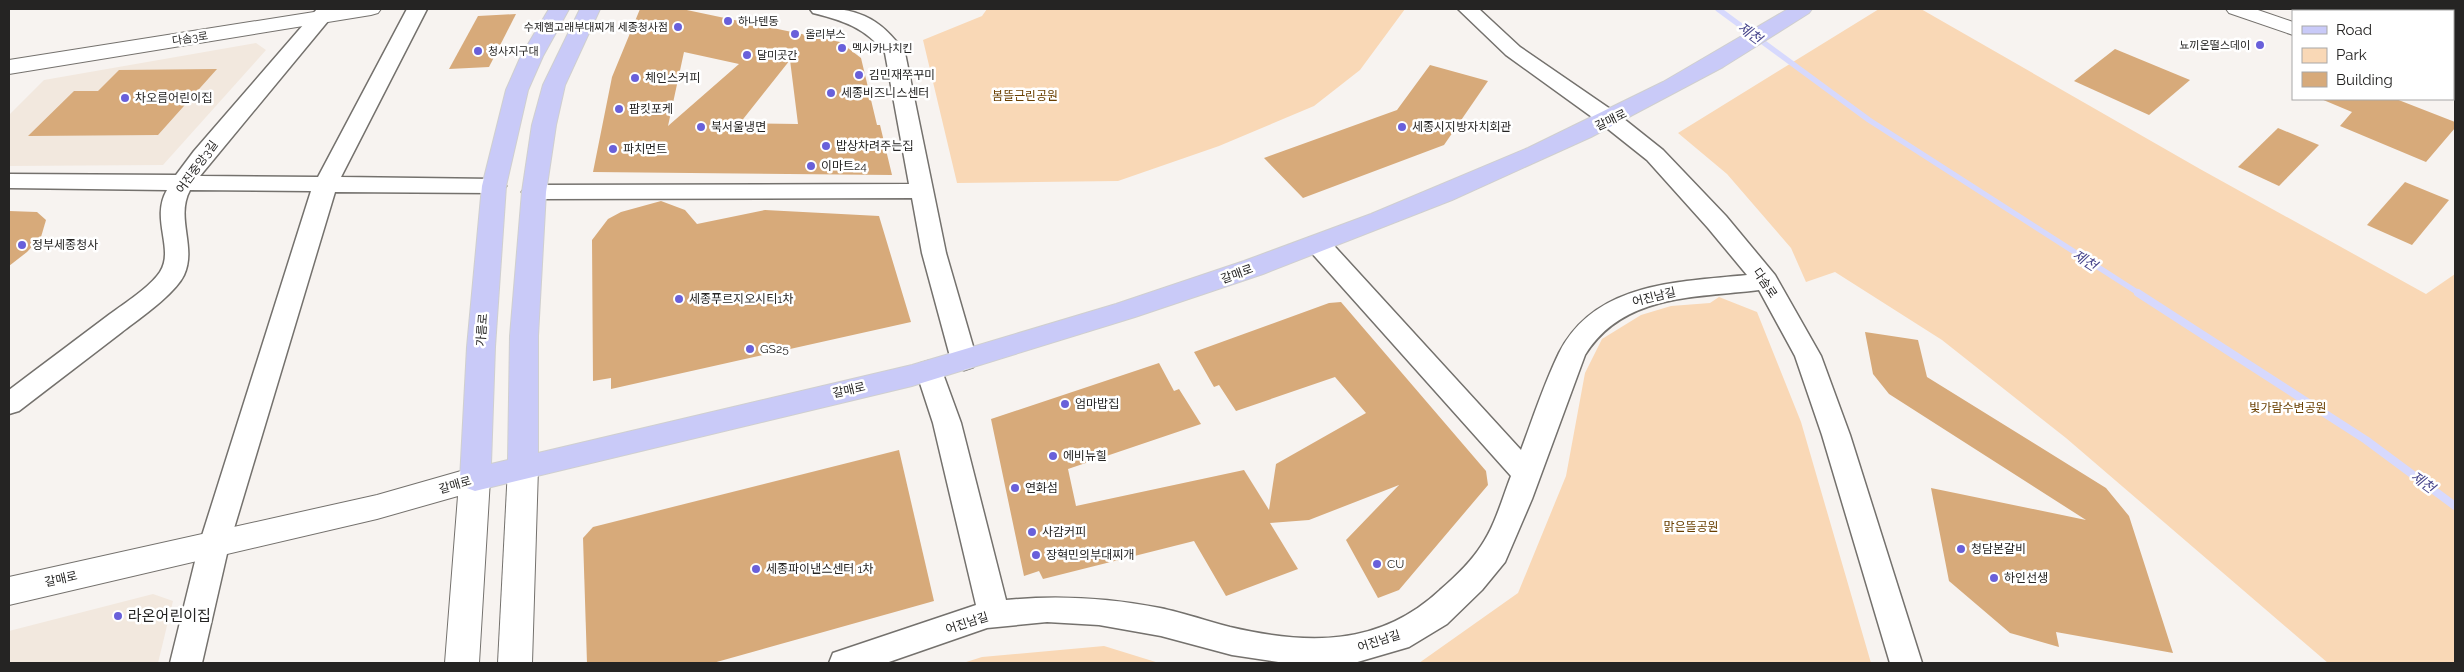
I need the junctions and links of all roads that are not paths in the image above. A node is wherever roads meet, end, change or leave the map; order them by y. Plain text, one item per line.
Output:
1 (371, 9) edge
2 (417, 9) edge
3 (559, 9) edge
4 (590, 9) edge
5 (820, 9) edge
6 (1468, 9) edge
7 (1802, 9) edge
8 (2236, 9) edge
9 (325, 13) edge
10 (2292, 29) edge
11 (9, 67) edge
12 (1611, 120) junction
13 (9, 181) edge
14 (183, 183) junction
15 (325, 185) junction
16 (494, 186) junction
17 (921, 191) junction
18 (534, 192) junction
19 (1318, 244) junction
20 (1766, 280) junction
21 (964, 360) junction
22 (929, 371) junction
23 (9, 404) edge
24 (523, 468) junction
25 (1526, 474) junction
26 (475, 479) junction
27 (214, 545) junction
28 (9, 591) edge
29 (994, 614) junction
30 (186, 663) edge
31 (462, 663) edge
32 (516, 663) edge
33 (845, 663) edge
34 (1906, 663) edge

1 - 9 street, 다솜3로
2 - 15 street
3 - 16 main road, 가름로
4 - 18 main road
5 - 17 street
6 - 12 street, 다솜로
7 - 12 main road, 갈매로
8 - 10 street
9 - 11 street, 다솜3로
9 - 14 street, 어진중앙3길
12 - 19 main road, 갈매로
12 - 20 street, 다솜로
13 - 14 street
14 - 15 street
14 - 23 street, 어진중앙3길
15 - 16 street
15 - 27 street
16 - 26 main road, 가름로
17 - 18 street
17 - 21 street
18 - 24 main road
19 - 21 main road, 갈매로
19 - 25 street
20 - 25 street, 어진남길
20 - 34 street, 다솜로
21 - 22 main road, 갈매로
22 - 24 main road, 갈매로
22 - 29 street
24 - 26 main road, 갈매로
24 - 32 street
25 - 29 street, 어진남길
26 - 27 street, 갈매로
26 - 31 street, 가름로
27 - 28 street, 갈매로
27 - 30 street
29 - 33 street, 어진남길

